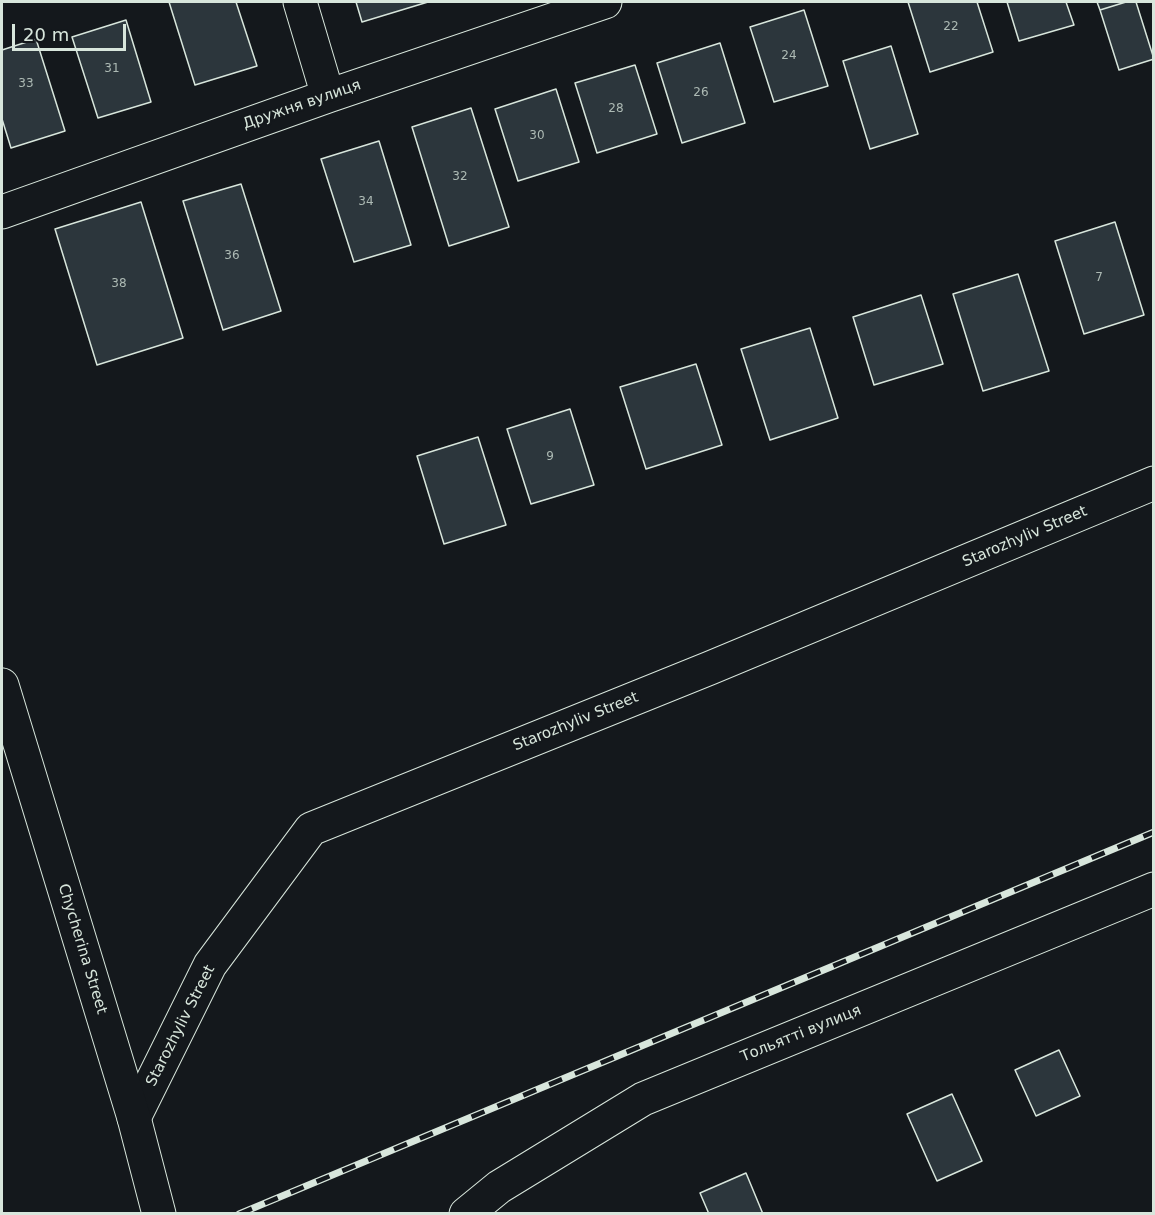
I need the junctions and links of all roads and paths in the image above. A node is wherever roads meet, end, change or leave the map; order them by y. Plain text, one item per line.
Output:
1 (300, 2) edge
2 (605, 2) edge
3 (328, 96) junction
4 (2, 212) edge
5 (1154, 483) edge
6 (2, 685) edge
7 (1154, 889) edge
8 (134, 1118) junction
9 (159, 1214) edge
10 (466, 1214) edge

1 - 3 street
2 - 3 street, Дружня вулиця
3 - 4 street, Дружня вулиця
5 - 8 street, Starozhyliv Street
6 - 8 street, Chycherina Street
7 - 10 street, Тольятті вулиця
8 - 9 street, Chycherina Street

